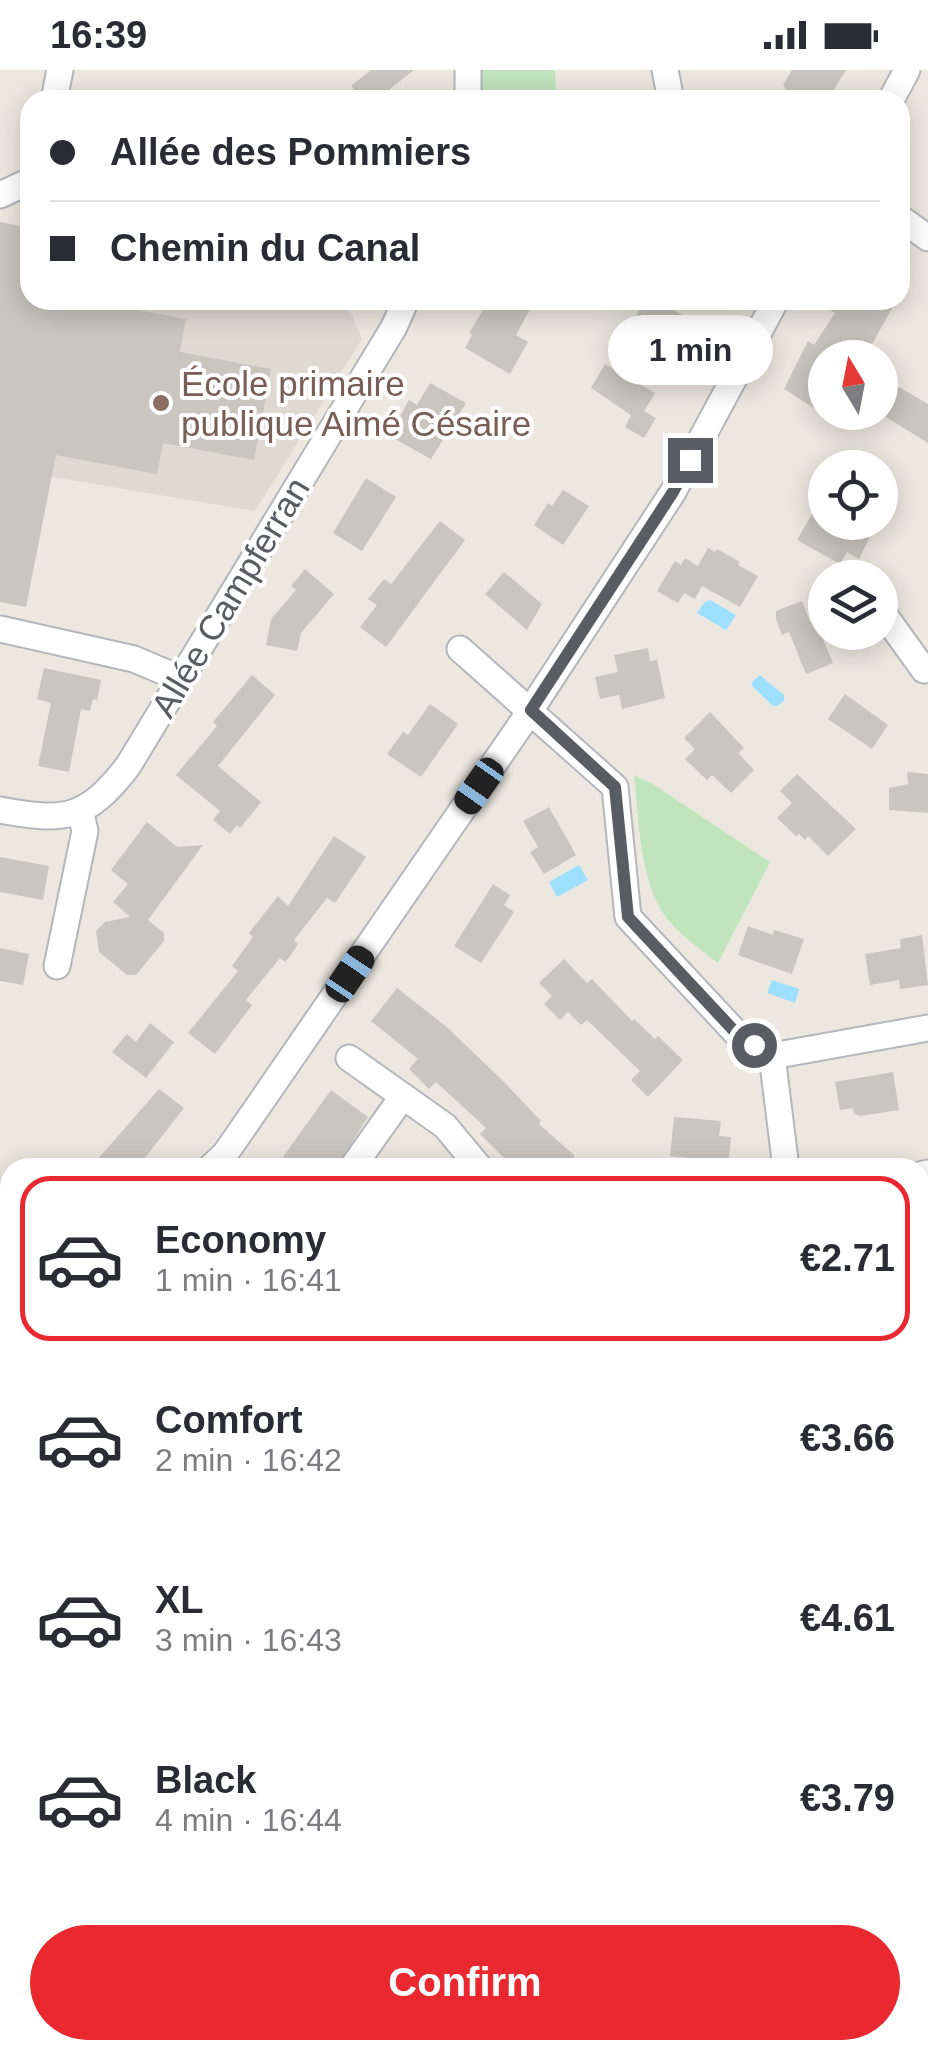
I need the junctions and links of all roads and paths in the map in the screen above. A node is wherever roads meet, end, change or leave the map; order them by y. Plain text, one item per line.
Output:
1 (402, 310) edge
2 (771, 310) edge
3 (0, 629) edge
4 (898, 634) edge
5 (460, 648) dead end
6 (928, 667) edge
7 (181, 678) junction
8 (531, 710) junction
9 (0, 810) edge
10 (80, 810) junction
11 (57, 966) dead end
12 (928, 1028) edge
13 (772, 1056) junction
14 (349, 1058) dead end
15 (403, 1096) junction
16 (221, 1158) edge
17 (359, 1158) edge
18 (475, 1158) edge
19 (785, 1158) edge

1 - 7 street, Allée Campferran
2 - 8 street
3 - 7 street
4 - 6 street
5 - 8 street
7 - 10 street, Allée Campferran
8 - 13 street
8 - 16 street
9 - 10 street
10 - 11 street
12 - 13 street
13 - 19 street
14 - 15 street
15 - 17 street
15 - 18 street

